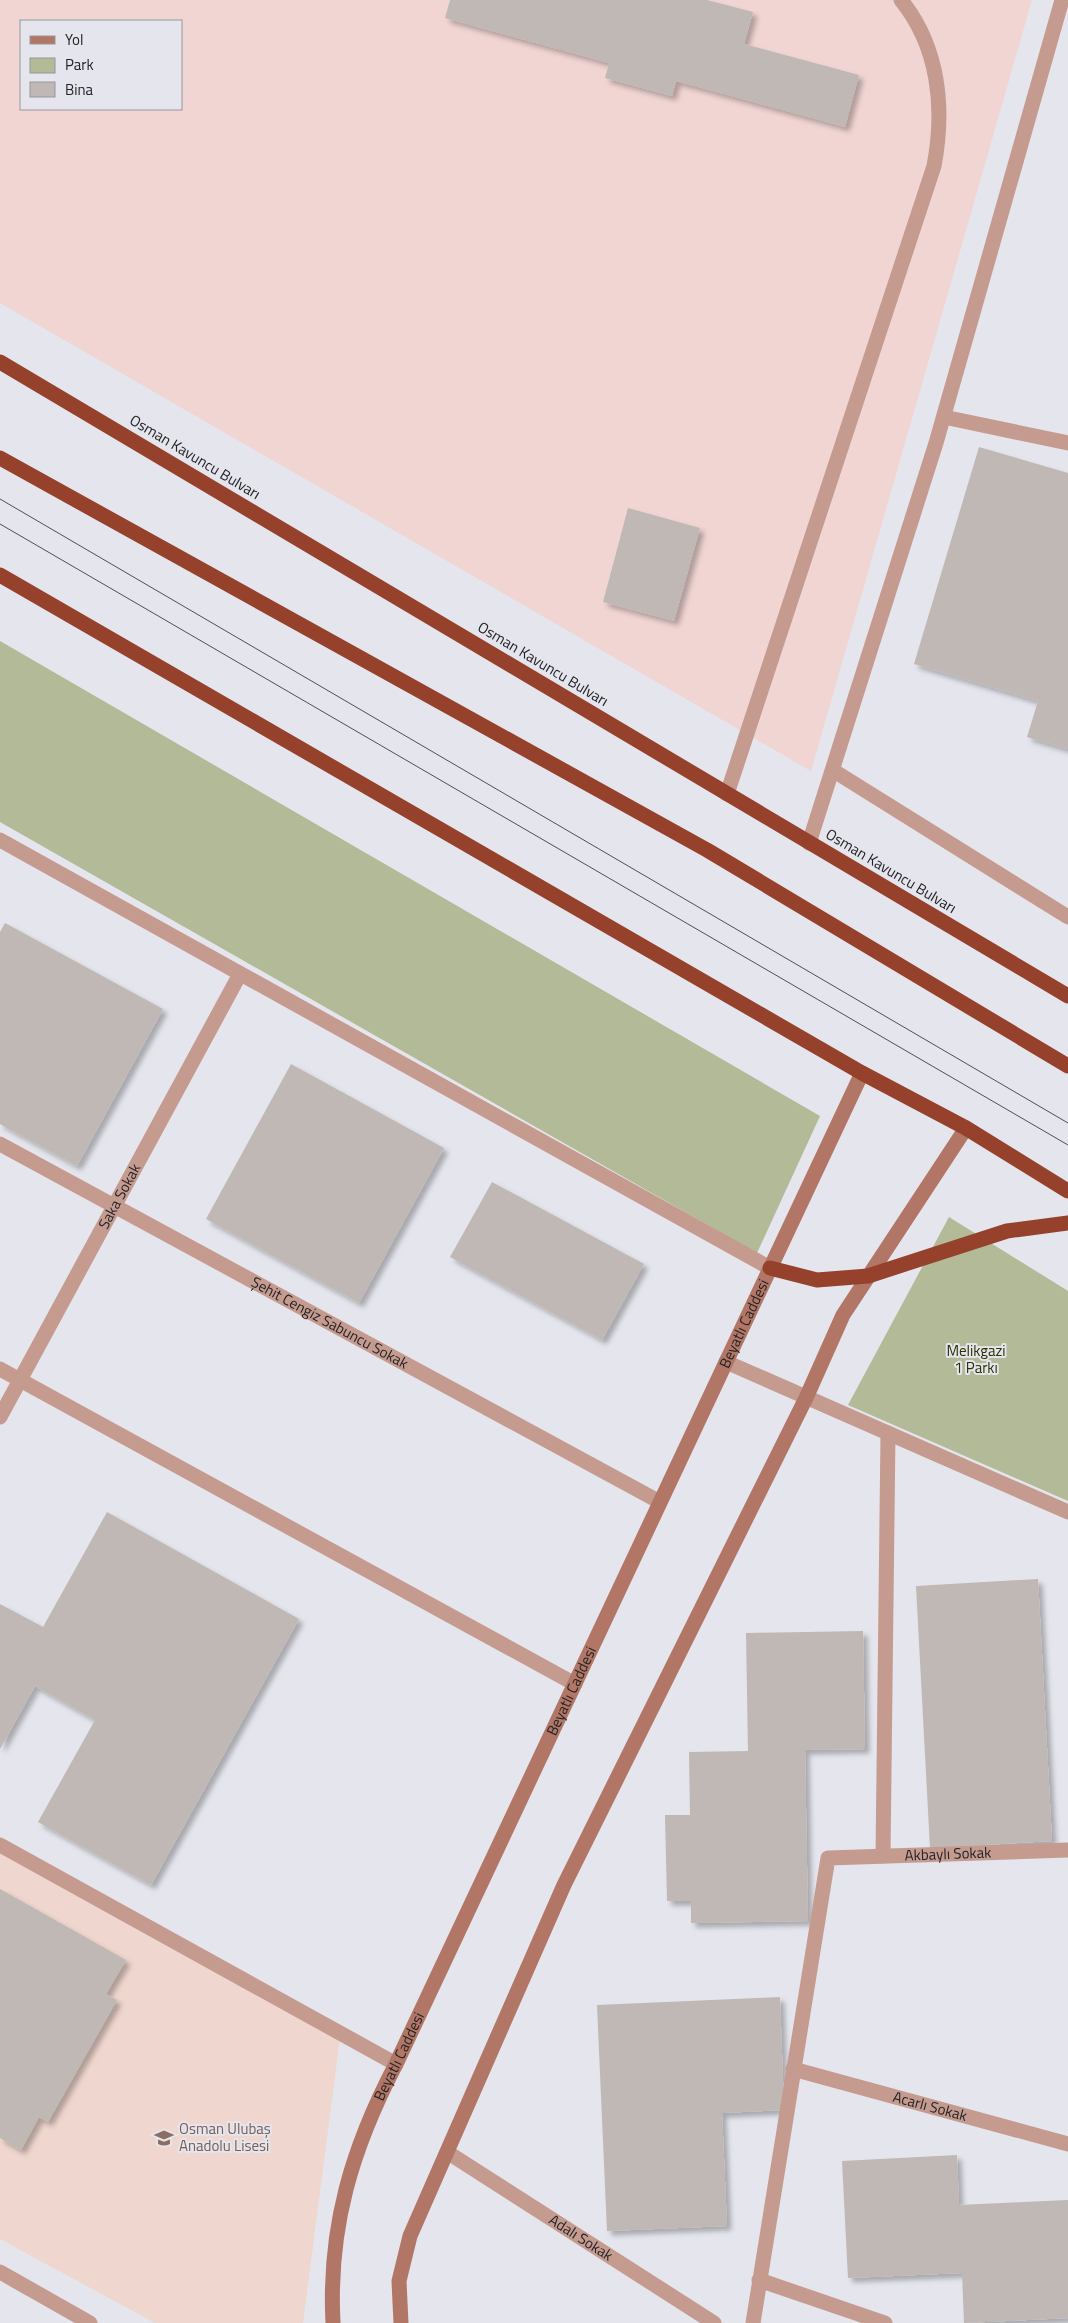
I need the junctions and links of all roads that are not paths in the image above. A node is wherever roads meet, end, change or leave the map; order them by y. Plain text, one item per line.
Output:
1 (901, 0) edge
2 (1062, 0) edge
3 (0, 362) edge
4 (944, 417) junction
5 (1068, 443) edge
6 (0, 458) edge
7 (0, 575) edge
8 (834, 772) junction
9 (727, 794) junction
10 (0, 840) edge
11 (809, 843) junction
12 (1068, 917) edge
13 (240, 974) junction
14 (1068, 996) edge
15 (1068, 1066) edge
16 (862, 1073) junction
17 (966, 1128) junction
18 (0, 1144) edge
19 (1068, 1191) edge
20 (114, 1206) junction
21 (1068, 1223) edge
22 (770, 1268) junction
23 (868, 1276) junction
24 (726, 1362) junction
25 (0, 1369) edge
26 (20, 1380) junction
27 (806, 1398) junction
28 (0, 1417) edge
29 (888, 1433) junction
30 (660, 1502) junction
31 (1068, 1512) edge
32 (575, 1684) junction
33 (0, 1845) edge
34 (1068, 1850) edge
35 (883, 1856) junction
36 (396, 2064) junction
37 (793, 2070) junction
38 (1068, 2144) edge
39 (447, 2152) junction
40 (0, 2272) edge
41 (759, 2280) junction
42 (90, 2323) edge
43 (333, 2323) edge
44 (401, 2323) edge
45 (714, 2323) edge
46 (752, 2323) edge
47 (885, 2323) edge

1 - 9 street
2 - 4 street
3 - 9 highway, Osman Kavuncu Bulvarı
4 - 5 street
4 - 8 street
6 - 15 highway
7 - 16 highway
8 - 11 street
8 - 12 street
9 - 11 highway, Osman Kavuncu Bulvarı
10 - 13 street
11 - 14 highway, Osman Kavuncu Bulvarı
13 - 20 street, Saka Sokak
13 - 22 street
16 - 17 highway
16 - 22 street, Beyatlı Caddesi
17 - 19 highway
17 - 23 street
18 - 20 street, Şehit Cengiz Sabuncu Sokak
20 - 26 street, Saka Sokak
20 - 30 street, Şehit Cengiz Sabuncu Sokak
21 - 23 highway
22 - 23 highway
22 - 24 street, Beyatlı Caddesi
23 - 27 street
24 - 27 street
24 - 30 street, Beyatlı Caddesi
25 - 26 street
26 - 28 street, Saka Sokak
26 - 32 street
27 - 29 street
27 - 39 street
29 - 31 street
29 - 35 street
30 - 32 street, Beyatlı Caddesi
32 - 36 street, Beyatlı Caddesi
33 - 36 street
34 - 35 street, Akbaylı Sokak
35 - 37 street, Akbaylı Sokak
36 - 43 street, Beyatlı Caddesi
37 - 38 street, Acarlı Sokak
37 - 41 street
39 - 44 street
39 - 45 street, Adalı Sokak
40 - 42 street
41 - 46 street
41 - 47 street

